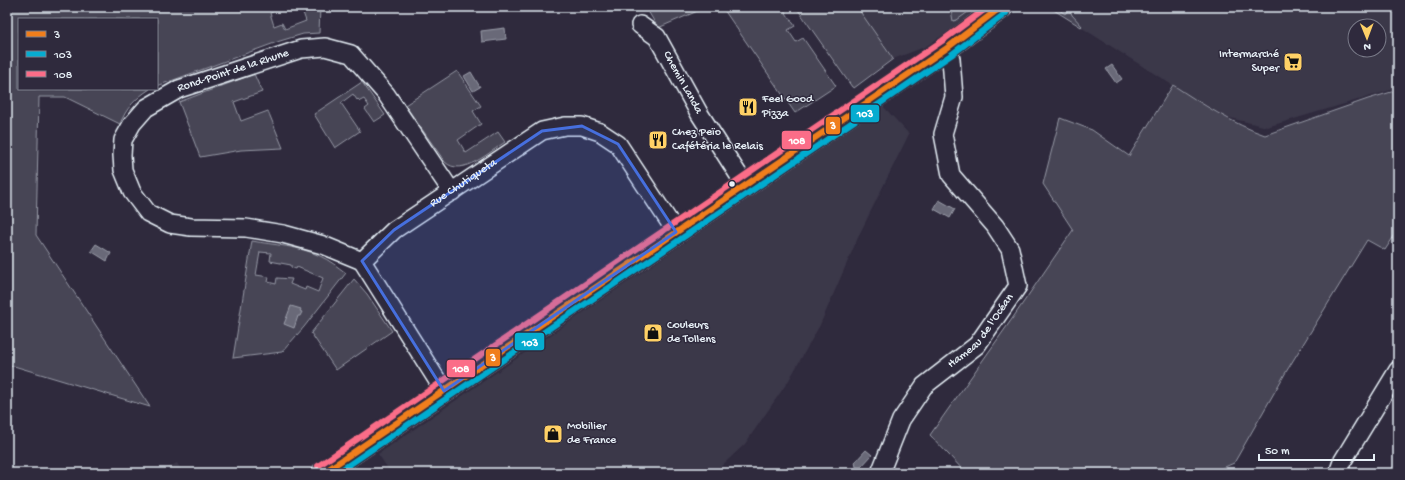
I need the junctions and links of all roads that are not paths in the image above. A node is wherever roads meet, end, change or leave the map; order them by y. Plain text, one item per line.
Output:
1 (1001, 7) edge
2 (640, 25) dead end
3 (947, 48) junction
4 (746, 186) junction
5 (452, 192) junction
6 (676, 232) junction
7 (362, 261) junction
8 (1398, 370) edge
9 (444, 391) junction
10 (323, 473) edge
11 (880, 473) edge
12 (1338, 473) edge

1 - 3 main road
2 - 4 street, Chemin Landa
3 - 4 main road
3 - 11 street, Hameau de l'Océan
4 - 6 main road
5 - 6 street, Rue Chutiqueta
5 - 7 street, Rue Chutiqueta
5 - 7 street, Rond-Point de la Rhune
6 - 9 main road
7 - 9 street
8 - 12 street
9 - 10 main road

